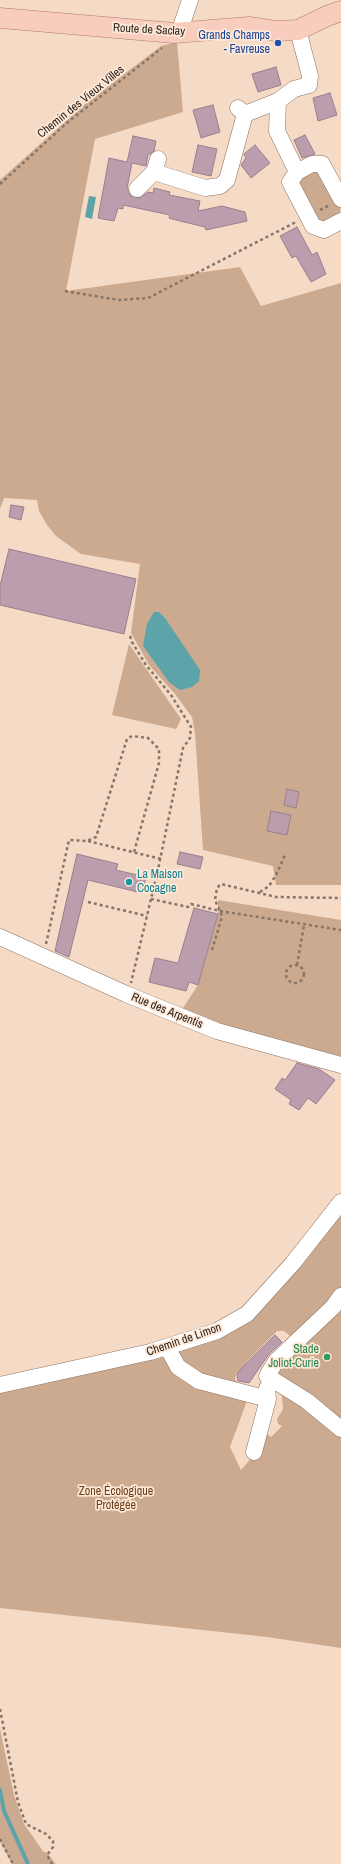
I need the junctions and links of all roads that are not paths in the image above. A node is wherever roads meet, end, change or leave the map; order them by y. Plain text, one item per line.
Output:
1 (190, 0) edge
2 (341, 11) edge
3 (0, 18) edge
4 (298, 30) junction
5 (176, 33) junction
6 (278, 101) junction
7 (297, 172) junction
8 (137, 189) dead end
9 (338, 201) edge
10 (341, 221) edge
11 (0, 937) edge
12 (341, 1065) edge
13 (341, 1202) edge
14 (341, 1296) edge
15 (167, 1347) junction
16 (267, 1376) junction
17 (0, 1384) edge
18 (268, 1399) junction
19 (341, 1429) edge
20 (254, 1452) dead end

1 - 5 street
2 - 4 main road, Route de Saclay
3 - 5 main road, Route de Saclay
4 - 5 main road, Route de Saclay
4 - 6 street
6 - 7 street
6 - 8 street
7 - 9 street
7 - 10 street
11 - 12 street, Rue des Arpentis
13 - 15 street, Chemin de Limon
14 - 16 street
15 - 17 street, Chemin de Limon
15 - 18 street
16 - 18 street
16 - 19 street
18 - 20 street

